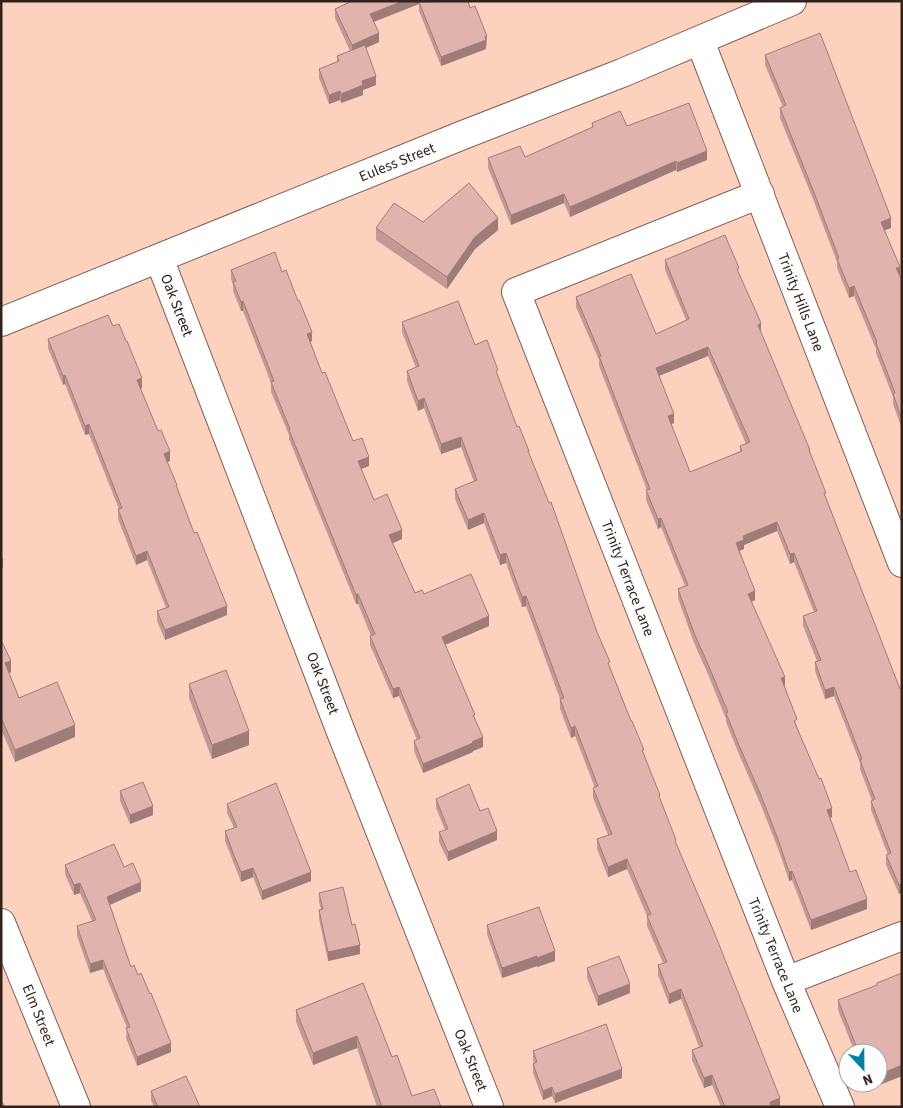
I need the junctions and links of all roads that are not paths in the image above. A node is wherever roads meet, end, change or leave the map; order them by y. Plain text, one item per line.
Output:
1 (792, 1) edge
2 (740, 11) edge
3 (700, 41) junction
4 (760, 194) junction
5 (158, 258) junction
6 (1, 322) edge
7 (902, 563) edge
8 (1, 923) edge
9 (902, 936) edge
10 (786, 981) junction
11 (76, 1107) edge
12 (489, 1107) edge
13 (840, 1107) edge

1 - 2 street, Euless Street
2 - 3 street, Euless Street
3 - 4 street, Trinity Hills Lane
3 - 5 street, Euless Street
4 - 7 street, Trinity Hills Lane
4 - 10 street, Trinity Terrace Lane
5 - 6 street, Euless Street
5 - 12 street, Oak Street
8 - 11 street, Elm Street
9 - 10 street
10 - 13 street, Trinity Terrace Lane

